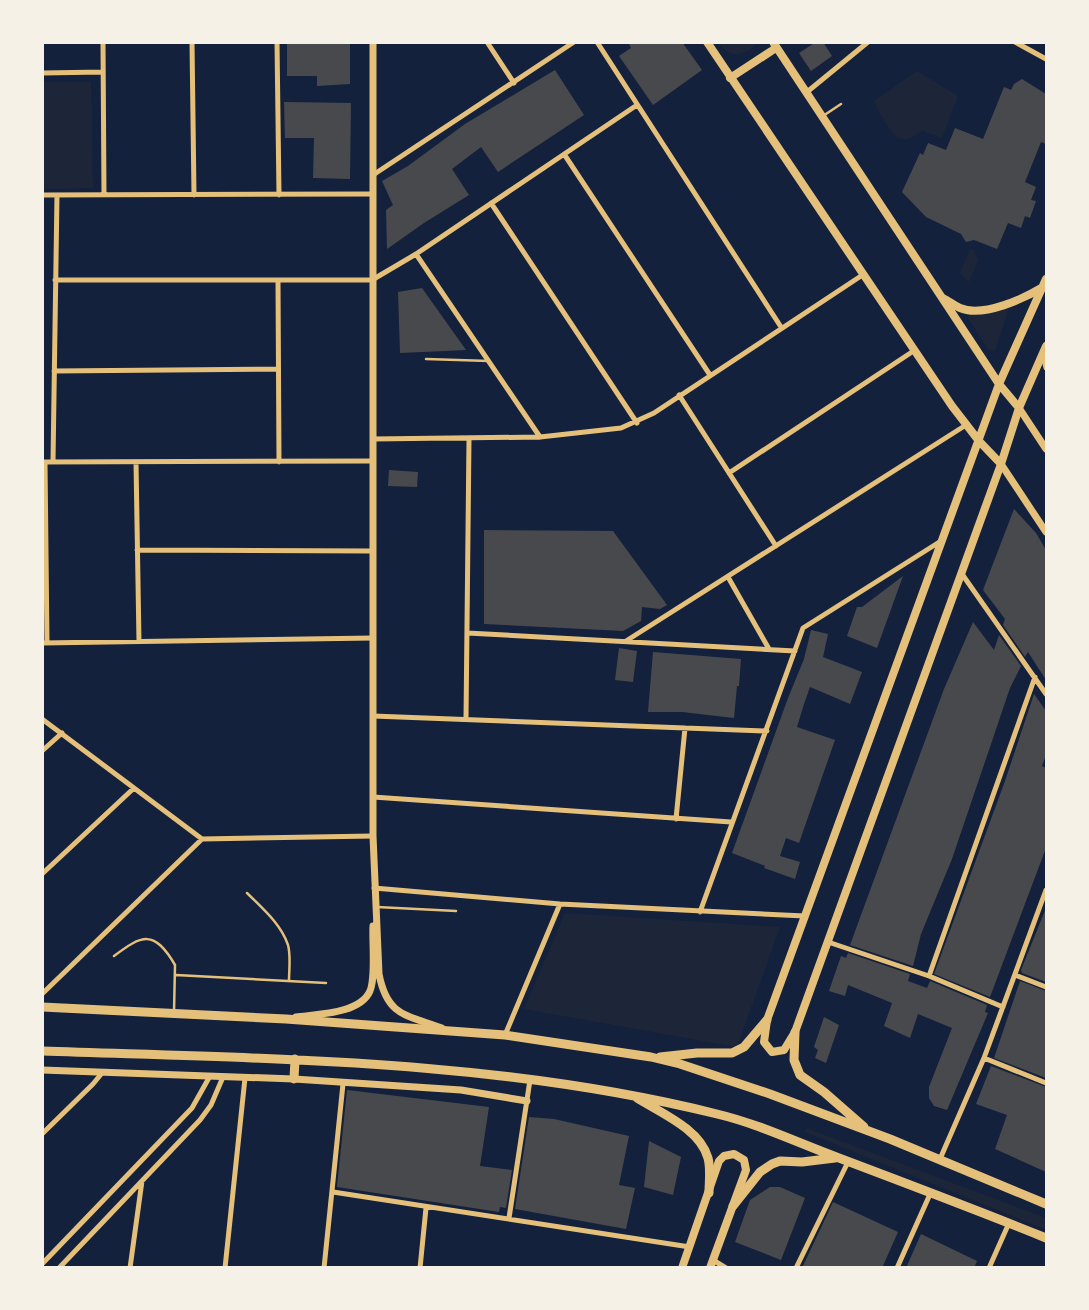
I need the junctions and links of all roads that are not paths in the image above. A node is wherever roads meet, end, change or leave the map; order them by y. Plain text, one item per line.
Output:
1 (103, 42) edge
2 (192, 42) edge
3 (277, 42) edge
4 (373, 42) edge
5 (487, 42) edge
6 (574, 42) edge
7 (597, 42) edge
8 (707, 42) edge
9 (868, 42) edge
10 (1015, 42) edge
11 (775, 45) edge
12 (1046, 59) edge
13 (103, 72) junction
14 (42, 73) edge
15 (730, 78) junction
16 (514, 83) junction
17 (807, 92) junction
18 (841, 104) dead end
19 (637, 105) junction
20 (822, 116) junction
21 (564, 154) junction
22 (374, 176) junction
23 (373, 194) junction
24 (57, 195) junction
25 (104, 195) junction
26 (194, 195) junction
27 (279, 195) junction
28 (42, 196) edge
29 (491, 203) junction
30 (416, 254) junction
31 (864, 274) junction
32 (55, 280) junction
33 (372, 280) junction
34 (278, 281) junction
35 (1045, 283) edge
36 (942, 297) junction
37 (781, 327) junction
38 (1046, 346) edge
39 (914, 350) junction
40 (1043, 356) junction
41 (426, 359) dead end
42 (489, 361) junction
43 (1046, 368) edge
44 (54, 370) junction
45 (278, 370) junction
46 (710, 375) junction
47 (999, 384) junction
48 (679, 395) junction
49 (1019, 408) junction
50 (637, 423) junction
51 (966, 425) junction
52 (540, 437) junction
53 (373, 438) junction
54 (469, 439) junction
55 (979, 441) junction
56 (1046, 449) edge
57 (373, 461) junction
58 (44, 462) edge
59 (53, 462) junction
60 (136, 462) junction
61 (279, 462) junction
62 (1001, 464) junction
63 (729, 473) junction
64 (1046, 532) edge
65 (943, 540) junction
66 (776, 546) junction
67 (138, 550) junction
68 (373, 551) junction
69 (962, 574) junction
70 (728, 577) junction
71 (467, 633) junction
72 (373, 638) junction
73 (626, 641) junction
74 (139, 642) junction
75 (45, 643) edge
76 (769, 649) junction
77 (795, 651) junction
78 (1035, 677) junction
79 (1046, 694) edge
80 (373, 716) junction
81 (42, 719) edge
82 (466, 719) junction
83 (685, 728) junction
84 (767, 731) junction
85 (62, 733) junction
86 (42, 751) edge
87 (134, 788) junction
88 (373, 797) junction
89 (676, 819) junction
90 (731, 822) junction
91 (373, 836) junction
92 (202, 839) junction
93 (42, 874) edge
94 (374, 888) junction
95 (1046, 890) edge
96 (247, 893) dead end
97 (560, 904) junction
98 (376, 906) junction
99 (456, 911) dead end
100 (700, 912) junction
101 (805, 916) junction
102 (828, 942) junction
103 (114, 956) dead end
104 (176, 975) junction
105 (1015, 975) junction
106 (929, 976) junction
107 (289, 981) junction
108 (326, 983) dead end
109 (1046, 987) edge
110 (42, 994) edge
111 (42, 1007) edge
112 (1003, 1007) junction
113 (174, 1013) junction
114 (286, 1019) junction
115 (767, 1020) junction
116 (452, 1032) junction
117 (795, 1032) junction
118 (505, 1035) junction
119 (42, 1050) edge
120 (651, 1057) junction
121 (984, 1058) junction
122 (295, 1060) junction
123 (42, 1070) edge
124 (102, 1073) junction
125 (210, 1076) junction
126 (223, 1077) junction
127 (245, 1078) junction
128 (294, 1079) junction
129 (530, 1080) junction
130 (1046, 1083) edge
131 (343, 1084) junction
132 (631, 1094) junction
133 (527, 1102) junction
134 (868, 1131) junction
135 (42, 1134) edge
136 (838, 1158) junction
137 (940, 1159) junction
138 (848, 1162) junction
139 (142, 1180) junction
140 (931, 1191) junction
141 (332, 1192) junction
142 (709, 1193) junction
143 (1046, 1204) edge
144 (733, 1206) junction
145 (426, 1208) junction
146 (509, 1218) junction
147 (1010, 1223) junction
148 (1046, 1238) edge
149 (690, 1247) junction
150 (42, 1264) edge
151 (712, 1264) edge
152 (59, 1268) edge
153 (130, 1268) edge
154 (225, 1268) edge
155 (324, 1268) edge
156 (420, 1268) edge
157 (682, 1268) edge
158 (726, 1268) edge
159 (796, 1268) edge
160 (897, 1268) edge
161 (989, 1268) edge

1 - 13 street
2 - 26 street
3 - 27 street
4 - 22 street
5 - 16 street
6 - 16 street
7 - 19 street
8 - 15 main road
9 - 17 street
10 - 12 street
11 - 15 main road
11 - 17 main road
13 - 14 street
13 - 25 street
15 - 31 main road
16 - 22 street
17 - 20 main road
18 - 20 lane
19 - 21 street
19 - 37 street
20 - 36 main road
21 - 29 street
21 - 46 street
22 - 23 street
23 - 27 street
23 - 33 street
24 - 25 street
24 - 28 street
24 - 32 street
25 - 26 street
26 - 27 street
29 - 30 street
29 - 50 street
30 - 33 street
30 - 42 street
31 - 37 street
31 - 39 main road
32 - 34 street
32 - 44 street
33 - 34 street
33 - 53 street
34 - 45 street
35 - 36 main road
35 - 47 main road
36 - 47 main road
37 - 46 street
38 - 40 main road
39 - 51 main road
39 - 63 street
40 - 43 street
40 - 49 main road
41 - 42 lane
42 - 52 street
44 - 45 street
44 - 59 street
45 - 61 street
46 - 48 street
47 - 49 main road
47 - 55 main road
48 - 50 street
48 - 63 street
49 - 56 street
49 - 62 main road
50 - 52 street
51 - 55 main road
51 - 66 street
52 - 54 street
53 - 54 street
53 - 57 street
54 - 71 street
55 - 62 main road
55 - 65 main road
57 - 61 street
57 - 68 street
58 - 59 street
58 - 75 street
59 - 60 street
60 - 61 street
60 - 67 street
62 - 64 street
62 - 69 main road
63 - 66 street
65 - 77 street
65 - 101 main road
66 - 70 street
67 - 68 street
67 - 74 street
68 - 72 street
69 - 78 street
69 - 102 main road
70 - 73 street
70 - 76 street
71 - 73 street
71 - 82 street
72 - 74 street
72 - 80 street
73 - 76 street
74 - 75 street
76 - 77 street
77 - 84 street
78 - 79 street
78 - 106 street
80 - 82 street
80 - 88 street
81 - 85 street
82 - 83 street
83 - 84 street
83 - 89 street
84 - 90 street
85 - 86 street
85 - 87 street
87 - 92 street
87 - 93 street
88 - 89 street
88 - 91 street
89 - 90 street
90 - 100 street
91 - 92 street
91 - 94 street
92 - 110 street
94 - 97 street
94 - 98 street
94 - 114 street
95 - 105 street
96 - 107 lane
97 - 100 street
97 - 118 street
98 - 99 lane
98 - 116 street
100 - 101 street
101 - 115 main road
102 - 106 street
102 - 117 main road
103 - 104 lane
104 - 107 lane
104 - 113 lane
105 - 109 street
105 - 112 street
106 - 112 street
107 - 108 lane
111 - 113 highway
112 - 121 street
113 - 114 highway
114 - 116 highway
115 - 117 main road
115 - 120 highway
116 - 118 highway
117 - 134 highway
118 - 120 highway
119 - 122 highway
120 - 134 highway
121 - 130 street
121 - 137 street
122 - 128 highway
122 - 129 highway
123 - 124 street
124 - 125 street
124 - 135 street
125 - 126 street
125 - 150 street
126 - 127 street
126 - 139 street
127 - 128 street
127 - 154 street
128 - 131 street
129 - 132 highway
129 - 133 street
131 - 133 street
131 - 141 street
132 - 136 highway
132 - 142 highway
133 - 146 street
134 - 137 highway
136 - 138 highway
136 - 144 highway
137 - 143 highway
138 - 140 highway
138 - 159 street
139 - 152 street
139 - 153 street
140 - 147 highway
140 - 160 street
141 - 145 street
141 - 155 street
142 - 144 main road
142 - 149 main road
144 - 151 main road
145 - 146 street
145 - 156 street
146 - 149 street
147 - 148 highway
147 - 161 street
149 - 157 main road
151 - 158 street

